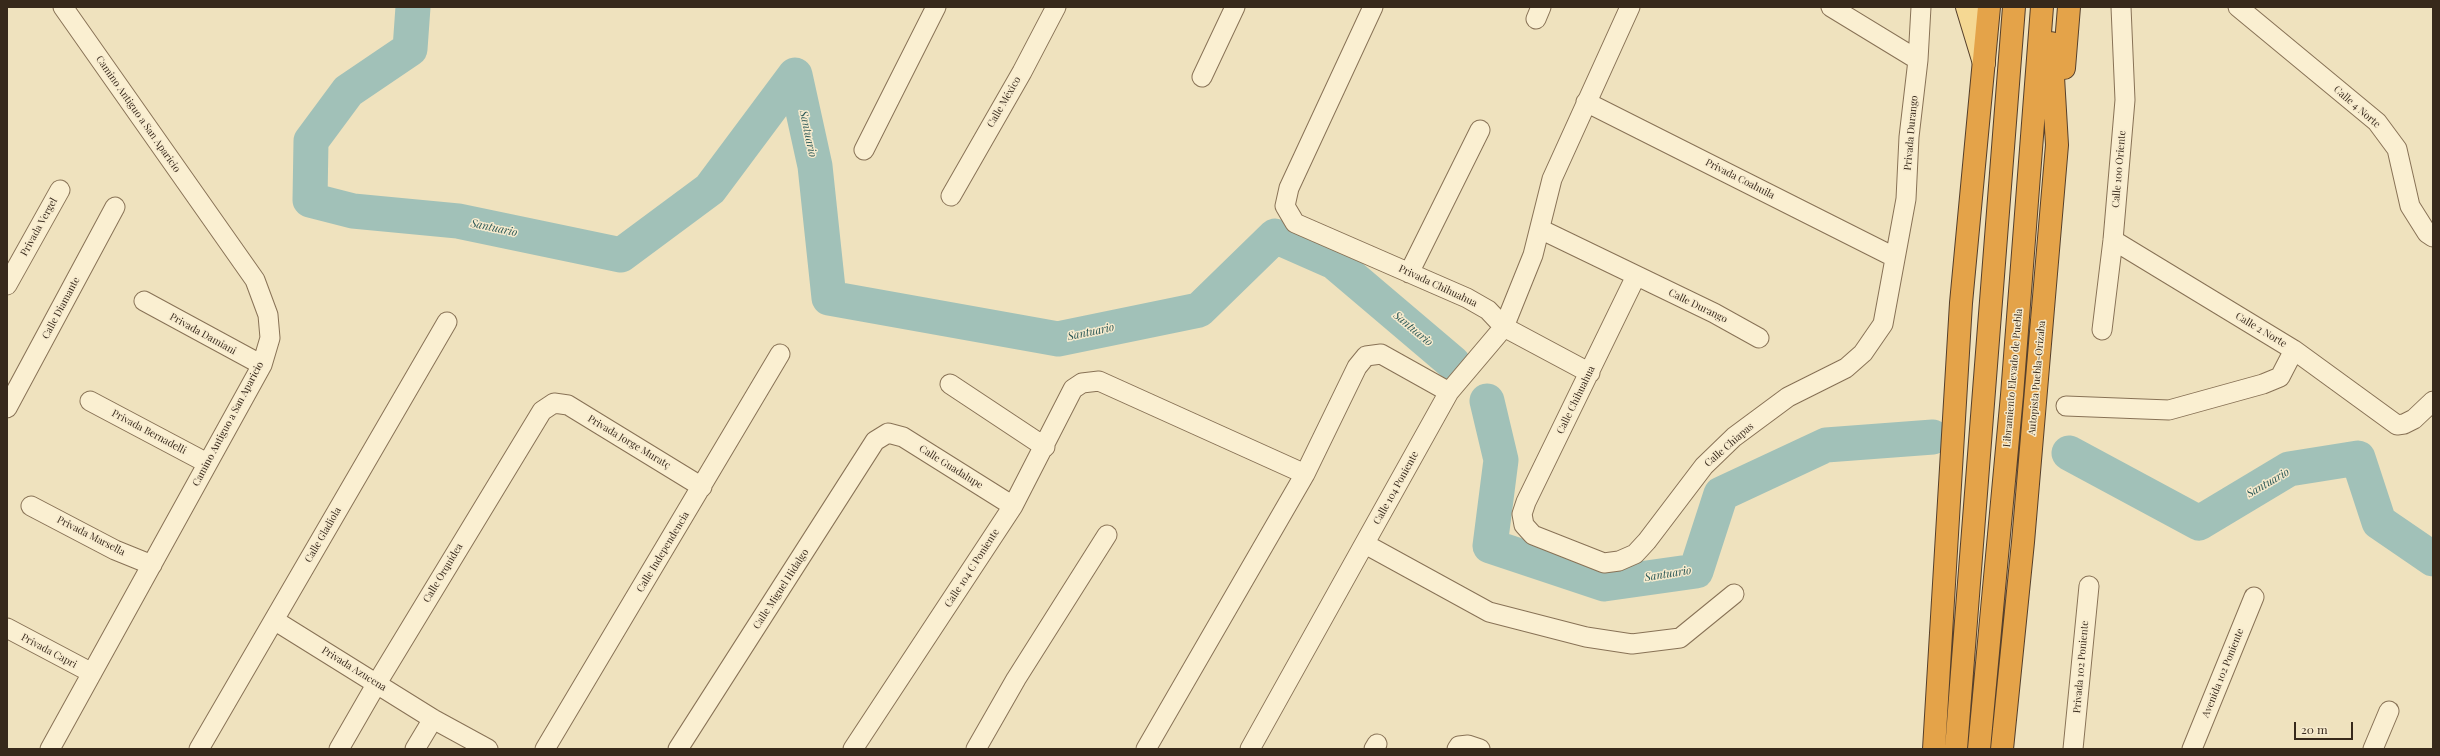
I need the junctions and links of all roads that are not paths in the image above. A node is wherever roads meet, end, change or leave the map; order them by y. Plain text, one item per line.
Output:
1 (63, 7) edge
2 (936, 7) edge
3 (1056, 7) edge
4 (1235, 7) edge
5 (1373, 7) edge
6 (1630, 7) edge
7 (1831, 7) edge
8 (1921, 7) edge
9 (1967, 7) edge
10 (1989, 7) edge
11 (2014, 7) edge
12 (2042, 7) edge
13 (2053, 7) edge
14 (2069, 7) edge
15 (2121, 7) edge
16 (2238, 7) edge
17 (1918, 60) junction
18 (1984, 64) junction
19 (1202, 77) dead end
20 (1586, 102) junction
21 (1480, 130) dead end
22 (2057, 145) junction
23 (864, 150) dead end
24 (60, 190) dead end
25 (951, 196) dead end
26 (115, 207) dead end
27 (1540, 229) junction
28 (2433, 237) edge
29 (2113, 240) junction
30 (1894, 257) junction
31 (1409, 273) junction
32 (1636, 276) junction
33 (7, 286) edge
34 (144, 301) dead end
35 (446, 322) dead end
36 (1504, 326) junction
37 (2102, 330) dead end
38 (1759, 338) dead end
39 (2294, 350) junction
40 (780, 354) dead end
41 (262, 365) junction
42 (1590, 373) junction
43 (950, 384) dead end
44 (1449, 392) junction
45 (90, 401) dead end
46 (2433, 401) edge
47 (554, 403) joint
48 (2066, 406) dead end
49 (7, 408) edge
50 (888, 433) joint
51 (1045, 447) junction
52 (207, 463) junction
53 (1305, 474) junction
54 (702, 487) junction
55 (31, 506) dead end
56 (1013, 506) junction
57 (1524, 525) joint
58 (1107, 535) dead end
59 (1365, 544) junction
60 (152, 565) junction
61 (2089, 586) dead end
62 (1734, 594) dead end
63 (2254, 597) dead end
64 (274, 620) junction
65 (7, 628) edge
66 (92, 673) junction
67 (377, 683) junction
68 (2389, 711) dead end
69 (433, 719) junction
70 (50, 749) edge
71 (199, 749) edge
72 (340, 749) edge
73 (415, 749) edge
74 (488, 749) edge
75 (545, 749) edge
76 (678, 749) edge
77 (853, 749) edge
78 (976, 749) edge
79 (1146, 749) edge
80 (1250, 749) edge
81 (1457, 749) edge
82 (1480, 749) edge
83 (1934, 749) edge
84 (1956, 749) edge
85 (1979, 749) edge
86 (2002, 749) edge
87 (2073, 749) edge
88 (2192, 749) edge
89 (2373, 749) edge

1 - 41 street, Camino Antiguo a San Aparicio
2 - 23 street
3 - 25 street, Calle México
4 - 19 street
5 - 31 street, Privada Chihuahua
6 - 20 street, Calle 104 Poniente
7 - 17 street
8 - 17 street, Privada Durango
9 - 18 main road
10 - 18 highway
11 - 84 highway
12 - 85 highway, Libramiento Elevado de Puebla
13 - 22 highway, Autopista Puebla-Orizaba
14 - 22 highway
15 - 29 street, Calle 100 Oriente
16 - 28 street, Calle 4 Norte
17 - 30 street, Privada Durango
18 - 83 highway
20 - 27 street, Calle 104 Poniente
20 - 30 street, Privada Coahuila
21 - 31 street
22 - 86 highway, Autopista Puebla-Orizaba
24 - 33 street, Privada Vergel
26 - 49 street, Calle Diamante
27 - 32 street, Calle Durango
27 - 36 street, Calle 104 Poniente
29 - 37 street, Calle 100 Oriente
29 - 39 street, Calle 2 Norte
30 - 57 street, Calle Chiapas
31 - 36 street, Privada Chihuahua
32 - 38 street, Calle Durango
32 - 42 street, Calle Chihuahua
34 - 41 street, Privada Damiani
35 - 64 street, Calle Gladiola
36 - 42 street, Privada Chihuahua
36 - 44 street, Calle 104 Poniente
39 - 46 street, Calle 2 Norte
39 - 48 street
40 - 54 street, Calle Independencia
41 - 52 street, Camino Antiguo a San Aparicio
42 - 57 street, Calle Chihuahua
43 - 51 street
44 - 53 street
44 - 59 street, Calle 104 Poniente
45 - 52 street, Privada Bernadelli
47 - 54 street, Privada Jorge Muratç
47 - 67 street, Calle Orquídea
50 - 56 street, Calle Guadalupe
50 - 76 street, Calle Miguel Hidalgo
51 - 53 street, Calle 104 C Poniente
51 - 56 street, Calle 104 C Poniente
52 - 60 street, Camino Antiguo a San Aparicio
53 - 79 street
54 - 75 street, Calle Independencia
55 - 60 street, Privada Marsella
56 - 77 street, Calle 104 C Poniente
58 - 78 street
59 - 62 street
59 - 80 street, Calle 104 Poniente
60 - 66 street, Camino Antiguo a San Aparicio
61 - 87 street, Privada 102 Poniente
63 - 88 street, Avenida 102 Poniente
64 - 67 street, Privada Azucena
64 - 71 street, Calle Gladiola
65 - 66 street, Privada Capri
66 - 70 street, Camino Antiguo a San Aparicio
67 - 69 street, Privada Azucena
67 - 72 street, Calle Orquídea
68 - 89 street
69 - 73 street
69 - 74 street, Privada Azucena
81 - 82 street

